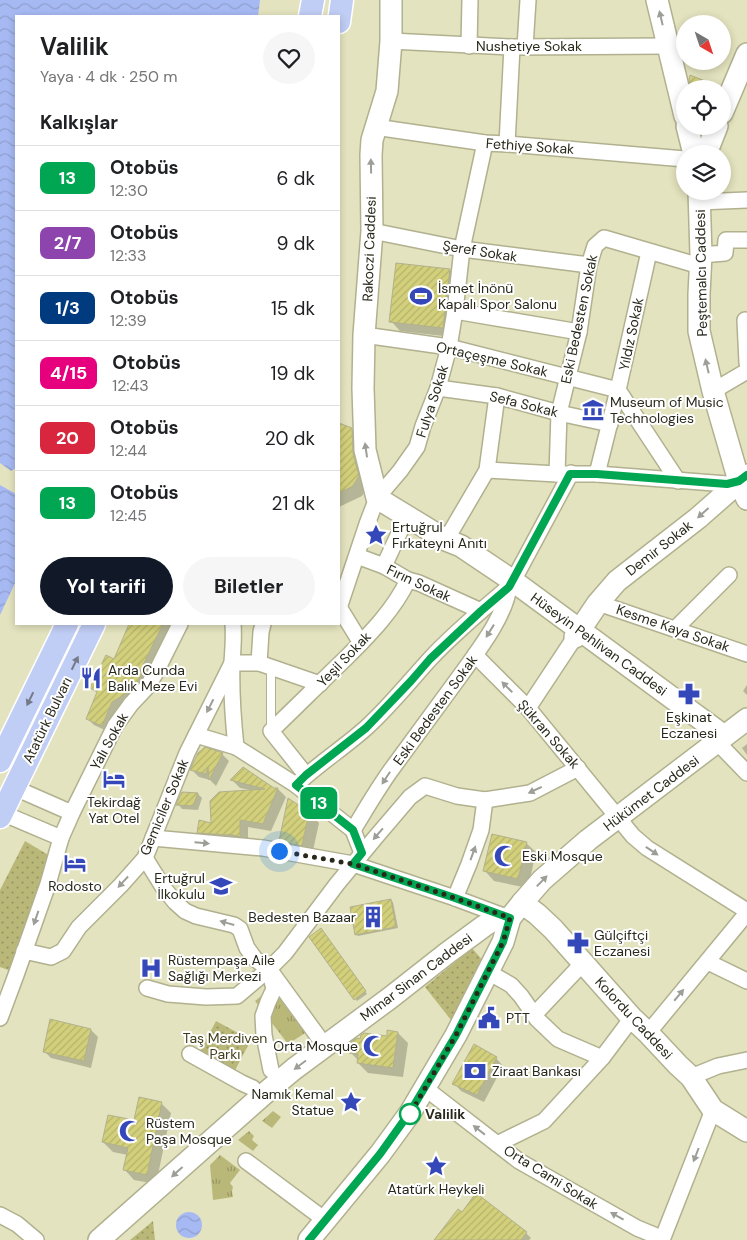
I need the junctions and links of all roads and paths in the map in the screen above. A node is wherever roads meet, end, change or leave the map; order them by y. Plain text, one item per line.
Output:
1 (313, 0) edge
2 (342, 0) edge
3 (391, 0) edge
4 (470, 0) edge
5 (528, 0) edge
6 (657, 0) edge
7 (310, 15) edge
8 (340, 15) edge
9 (391, 41) junction
10 (469, 46) junction
11 (668, 46) junction
12 (518, 47) junction
13 (746, 60) edge
14 (676, 80) edge
15 (731, 93) edge
16 (375, 127) junction
17 (484, 143) junction
18 (507, 144) junction
19 (676, 158) edge
20 (731, 199) edge
21 (699, 200) edge
22 (747, 200) edge
23 (372, 231) junction
24 (747, 240) edge
25 (462, 249) junction
26 (649, 252) junction
27 (700, 261) junction
28 (589, 266) junction
29 (455, 311) junction
30 (745, 320) dead end
31 (579, 332) junction
32 (364, 334) junction
33 (449, 347) junction
34 (747, 363) edge
35 (747, 371) edge
36 (567, 377) junction
37 (438, 388) junction
38 (618, 390) junction
39 (713, 391) junction
40 (497, 396) junction
41 (560, 413) junction
42 (610, 424) junction
43 (487, 470) junction
44 (564, 474) junction
45 (597, 474) junction
46 (678, 481) junction
47 (744, 485) edge
48 (377, 498) junction
49 (407, 516) junction
50 (446, 540) junction
51 (357, 556) junction
52 (384, 566) junction
53 (728, 575) dead end
54 (408, 580) junction
55 (511, 584) junction
56 (598, 603) junction
57 (340, 605) edge
58 (340, 610) edge
59 (481, 611) junction
60 (66, 625) edge
61 (93, 625) edge
62 (180, 625) edge
63 (233, 625) edge
64 (263, 625) edge
65 (676, 628) junction
66 (577, 633) junction
67 (360, 643) junction
68 (747, 654) edge
69 (475, 655) junction
70 (232, 663) junction
71 (265, 665) junction
72 (320, 684) junction
73 (528, 708) junction
74 (747, 719) edge
75 (271, 731) junction
76 (196, 735) junction
77 (721, 739) junction
78 (236, 748) junction
79 (0, 761) edge
80 (578, 768) junction
81 (747, 774) edge
82 (301, 780) junction
83 (7, 785) edge
84 (485, 800) junction
85 (72, 813) junction
86 (1, 814) edge
87 (618, 817) junction
88 (353, 830) junction
89 (61, 838) junction
90 (153, 838) junction
91 (145, 858) junction
92 (358, 859) junction
93 (455, 898) junction
94 (516, 911) junction
95 (747, 912) edge
96 (24, 952) junction
97 (708, 962) junction
98 (583, 963) junction
99 (269, 969) junction
100 (488, 972) junction
101 (747, 981) edge
102 (147, 988) dead end
103 (534, 1015) junction
104 (0, 1018) edge
105 (632, 1018) junction
106 (648, 1032) junction
107 (324, 1046) junction
108 (190, 1054) dead end
109 (602, 1058) junction
110 (747, 1060) edge
111 (271, 1070) dead end
112 (691, 1077) junction
113 (253, 1088) dead end
114 (425, 1088) junction
115 (713, 1110) junction
116 (747, 1131) edge
117 (497, 1144) junction
118 (246, 1161) dead end
119 (0, 1215) edge
120 (637, 1228) junction
121 (316, 1232) edge
122 (36, 1240) edge
123 (98, 1240) edge
124 (627, 1240) edge
125 (659, 1240) edge
126 (662, 1240) edge

1 - 7 main road
2 - 8 main road
3 - 9 street, Rakoczi Caddesi
4 - 10 street
5 - 12 street
11 -> 6 street
9 - 10 street, Nushetiye Sokak
9 - 16 street, Rakoczi Caddesi
10 - 12 street, Nushetiye Sokak
11 - 12 street, Nushetiye Sokak
11 - 14 street
12 - 18 street
13 - 15 street
16 - 17 street, Fethiye Sokak
23 -> 16 street, Rakoczi Caddesi
17 - 18 street, Fethiye Sokak
17 - 25 street, Fulya Sokak
18 - 19 street, Fethiye Sokak
20 - 22 street
21 - 27 street, Peştemalcı Caddesi
23 - 25 street, Şeref Sokak
23 - 32 street, Rakoczi Caddesi
24 - 27 street
25 - 28 street, Şeref Sokak
25 - 29 street, Fulya Sokak
26 - 27 street, Eski Bedesten Sokak
26 - 28 street, Eski Bedesten Sokak
26 - 38 street, Yıldız Sokak
39 -> 27 street, Peştemalcı Caddesi
28 - 31 street, Eski Bedesten Sokak
29 - 31 street
29 - 33 street, Fulya Sokak
30 - 34 street
31 - 36 street, Eski Bedesten Sokak
32 - 33 street, Ortaçeşme Sokak
48 -> 32 street, Rakoczi Caddesi
33 - 36 street, Ortaçeşme Sokak
33 - 37 street, Fulya Sokak
35 - 39 street
36 - 38 street, Ortaçeşme Sokak
36 - 41 street, Eski Bedesten Sokak
37 - 40 street, Sefa Sokak
37 - 48 street, Fulya Sokak
38 - 42 street, Yıldız Sokak
38 - 46 street
39 - 47 street, Peştemalcı Caddesi
40 - 41 street, Sefa Sokak
40 - 43 street
41 - 42 street, Sefa Sokak
41 - 44 street, Eski Bedesten Sokak
42 - 45 street, Yıldız Sokak
43 - 44 street
43 - 50 street
44 - 45 street
44 - 55 street, Eski Bedesten Sokak
45 - 46 street
46 - 47 street
47 -> 56 street, Demir Sokak
48 - 49 street, Hüseyin Pehlivan Caddesi
48 - 51 street, Fulya Sokak
49 - 50 street, Hüseyin Pehlivan Caddesi
49 - 52 street
50 - 55 street, Hüseyin Pehlivan Caddesi
51 - 52 street, Fırın Sokak
51 - 57 street, Fulya Sokak
52 - 54 street, Fırın Sokak
53 - 65 street
54 - 59 street, Fırın Sokak
54 - 67 street, Yeşil Sokak
55 - 59 street
55 - 66 street, Hüseyin Pehlivan Caddesi
55 -> 69 street, Eski Bedesten Sokak
56 - 65 street, Kesme Kaya Sokak
56 - 66 street, Demir Sokak
58 - 67 street
59 - 82 street
60 -> 79 main road, Atatürk Bulvarı
83 -> 61 main road, Atatürk Bulvarı
62 - 85 street, Yalı Sokak
63 - 70 street
64 - 71 street
65 - 68 street, Kesme Kaya Sokak
66 - 73 street, Demir Sokak
66 - 77 street, Hüseyin Pehlivan Caddesi
67 - 72 street, Yeşil Sokak
73 -> 69 street, Şükran Sokak
69 -> 88 street, Eski Bedesten Sokak
70 - 71 street
70 -> 76 street, Gemiciler Sokak
70 - 78 street
71 - 72 street
71 - 75 lane
72 - 75 street, Yeşil Sokak
73 - 80 street, Şükran Sokak
74 - 77 street, Hükümet Caddesi
75 - 82 street
76 - 78 street
76 - 90 street, Gemiciler Sokak
77 - 81 street
77 - 87 street, Hükümet Caddesi
78 - 82 street
80 -> 84 street
80 - 87 street, Şükran Sokak
82 - 88 street
83 - 85 street
83 - 86 main road, Atatürk Bulvarı
84 -> 92 street
93 -> 84 street
85 - 89 street, Yalı Sokak
86 - 89 street
94 -> 87 street, Hükümet Caddesi
87 -> 95 street, Şükran Sokak
88 - 92 street
89 -> 96 street, Yalı Sokak
90 - 91 street, Gemiciler Sokak
90 -> 92 street
91 -> 96 street, Gemiciler Sokak
99 -> 91 street
92 - 93 street
92 - 99 street
93 - 94 street
94 - 98 street, Kolordu Caddesi
94 - 100 street, Hükümet Caddesi
94 - 107 street, Mimar Sinan Caddesi
95 - 97 street
96 - 104 street, Yalı Sokak
97 - 101 street
106 -> 97 street
98 - 103 street
98 - 105 street, Kolordu Caddesi
99 - 102 street
99 - 107 street
99 - 111 street
100 - 103 street
100 - 114 street, Hükümet Caddesi
103 - 109 street
105 - 106 street, Kolordu Caddesi
105 - 109 street
106 - 112 street, Kolordu Caddesi
107 -> 123 street, Mimar Sinan Caddesi
108 - 113 street
109 - 117 street
110 - 112 street
112 - 115 street, Kolordu Caddesi
117 -> 114 street, Orta Cami Sokak
114 - 121 street, Hükümet Caddesi
115 - 116 street, Kolordu Caddesi
115 -> 126 street
120 -> 117 street, Orta Cami Sokak
118 - 121 street
119 - 122 street
120 - 124 street
120 - 125 street, Orta Cami Sokak

